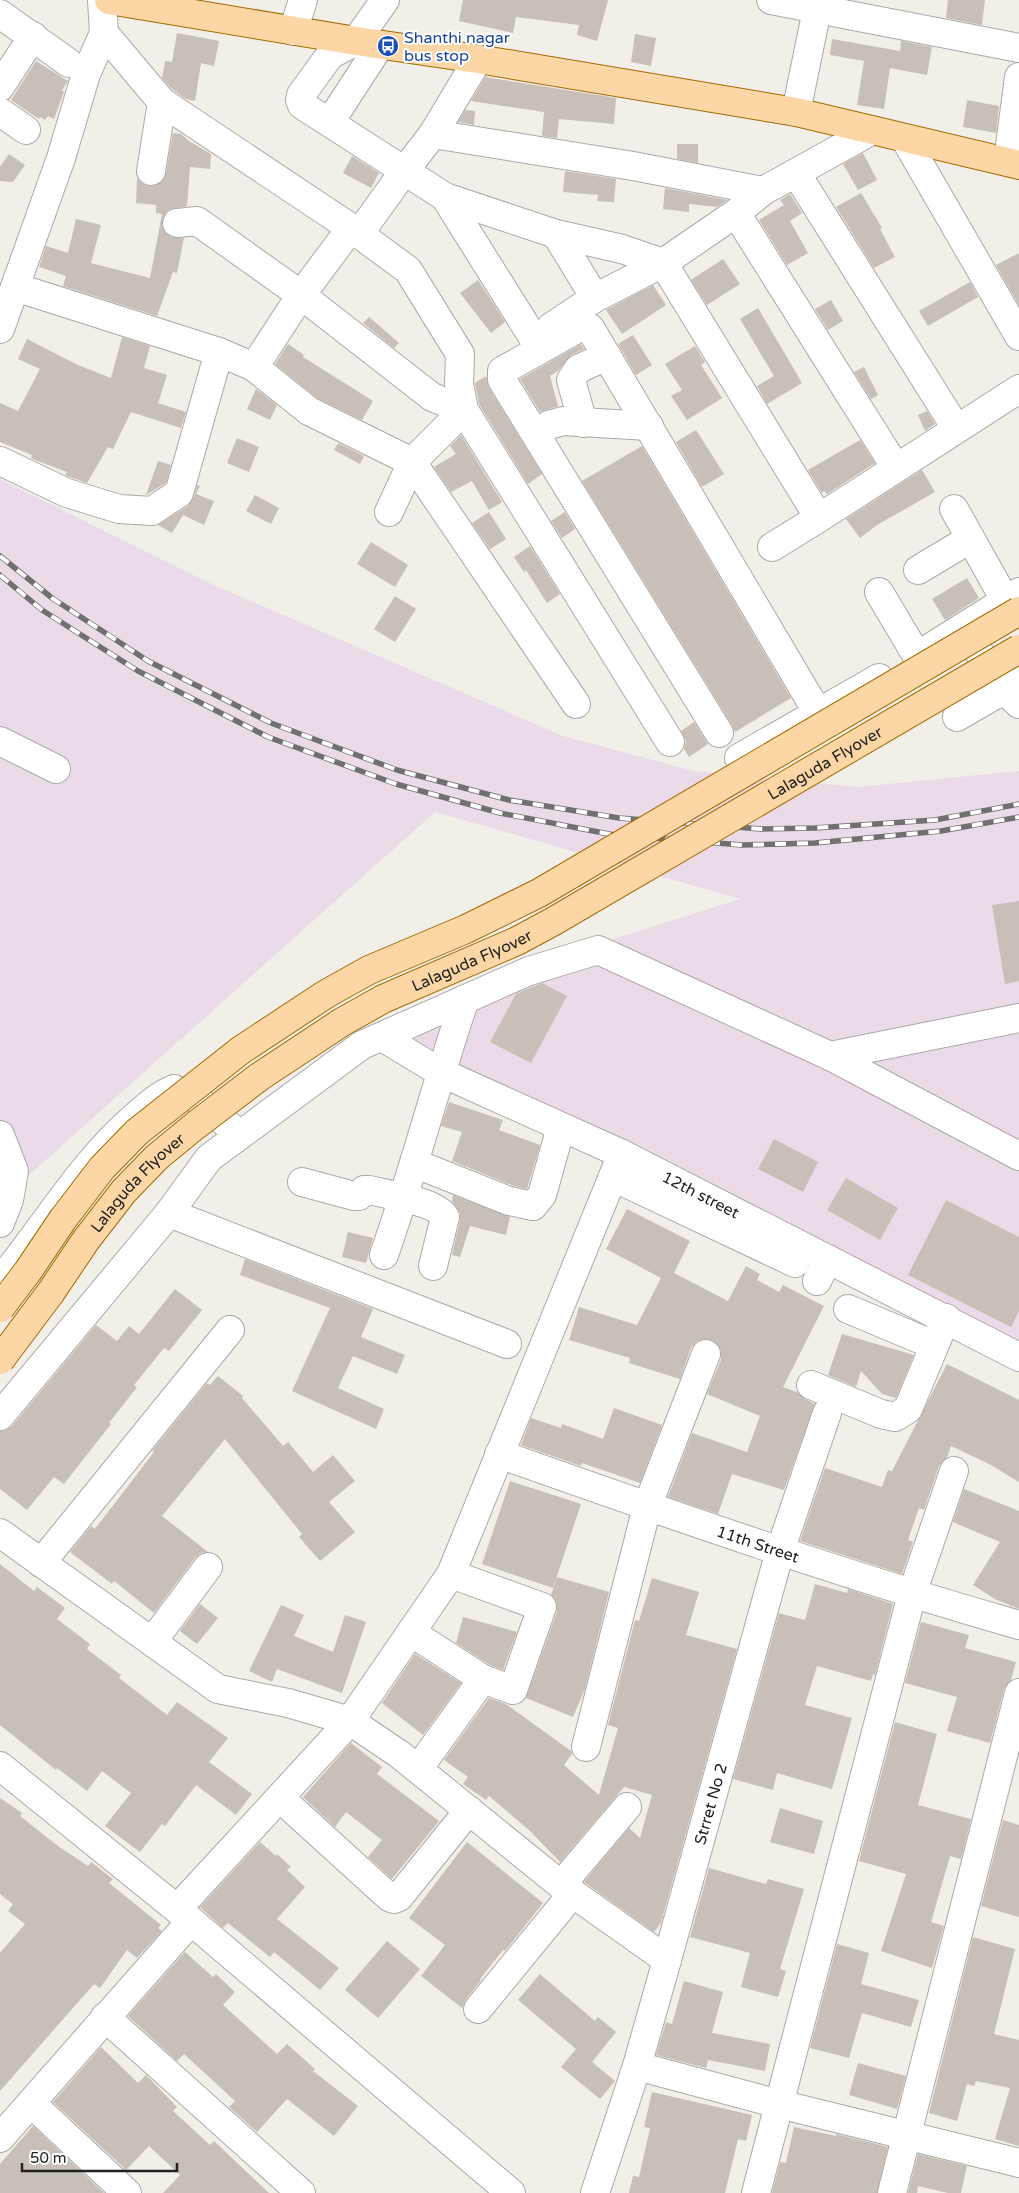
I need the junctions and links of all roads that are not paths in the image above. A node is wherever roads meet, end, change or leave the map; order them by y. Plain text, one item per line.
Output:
1 (102, 0) edge
2 (109, 0) edge
3 (303, 0) edge
4 (385, 0) edge
5 (771, 0) edge
6 (141, 2) edge
7 (819, 4) edge
8 (0, 14) edge
9 (293, 31) junction
10 (104, 33) junction
11 (33, 36) junction
12 (368, 43) junction
13 (1019, 48) edge
14 (478, 59) junction
15 (68, 63) dead end
16 (1019, 77) edge
17 (0, 87) edge
18 (162, 102) junction
19 (0, 112) edge
20 (796, 112) junction
21 (330, 122) junction
22 (26, 130) dead end
23 (871, 131) junction
24 (433, 134) junction
25 (905, 139) junction
26 (1014, 163) edge
27 (405, 170) junction
28 (151, 171) dead end
29 (796, 173) junction
30 (763, 190) junction
31 (445, 197) junction
32 (736, 212) junction
33 (177, 223) dead end
34 (355, 231) junction
35 (556, 234) junction
36 (663, 263) junction
37 (15, 287) junction
38 (301, 295) junction
39 (595, 298) junction
40 (0, 329) edge
41 (1019, 336) edge
42 (534, 339) junction
43 (219, 352) junction
44 (607, 356) junction
45 (254, 367) junction
46 (1019, 390) edge
47 (462, 397) junction
48 (583, 423) junction
49 (649, 426) junction
50 (956, 428) junction
51 (536, 434) junction
52 (0, 461) edge
53 (412, 462) junction
54 (896, 468) junction
55 (954, 509) dead end
56 (389, 512) dead end
57 (819, 518) junction
58 (970, 539) junction
59 (772, 547) dead end
60 (918, 570) dead end
61 (879, 592) dead end
62 (1014, 601) edge
63 (963, 628) junction
64 (1019, 649) edge
65 (917, 656) junction
66 (1014, 692) edge
67 (576, 704) dead end
68 (818, 713) junction
69 (957, 717) dead end
70 (718, 732) dead end
71 (0, 741) edge
72 (670, 742) dead end
73 (739, 758) dead end
74 (56, 769) dead end
75 (465, 999) junction
76 (1019, 1018) edge
77 (382, 1037) junction
78 (830, 1056) junction
79 (440, 1072) junction
80 (561, 1127) junction
81 (0, 1134) edge
82 (240, 1135) junction
83 (1019, 1156) edge
84 (414, 1163) junction
85 (617, 1166) junction
86 (302, 1182) dead end
87 (405, 1198) junction
88 (169, 1213) junction
89 (0, 1223) edge
90 (384, 1255) dead end
91 (433, 1266) dead end
92 (0, 1281) edge
93 (0, 1308) edge
94 (848, 1309) dead end
95 (946, 1318) junction
96 (230, 1330) dead end
97 (507, 1344) dead end
98 (934, 1345) junction
99 (706, 1354) dead end
100 (1019, 1357) edge
101 (0, 1360) edge
102 (811, 1385) dead end
103 (827, 1414) dead end
104 (0, 1416) edge
105 (499, 1454) junction
106 (954, 1471) dead end
107 (647, 1507) junction
108 (0, 1533) edge
109 (780, 1551) junction
110 (41, 1563) junction
111 (208, 1567) dead end
112 (451, 1574) junction
113 (912, 1594) junction
114 (1019, 1625) edge
115 (412, 1632) junction
116 (152, 1642) junction
117 (484, 1679) junction
118 (1019, 1693) edge
119 (350, 1721) junction
120 (586, 1747) dead end
121 (0, 1766) edge
122 (418, 1769) junction
123 (280, 1798) junction
124 (627, 1806) dead end
125 (469, 1810) junction
126 (567, 1889) junction
127 (184, 1915) junction
128 (667, 1960) junction
129 (478, 2010) dead end
130 (105, 2017) junction
131 (637, 2066) junction
132 (31, 2103) junction
133 (779, 2104) junction
134 (907, 2136) junction
135 (0, 2138) edge
136 (1019, 2163) edge
137 (128, 2193) edge
138 (301, 2193) edge
139 (511, 2193) edge
140 (595, 2193) edge
141 (756, 2193) edge
142 (892, 2193) edge

1 - 10 street
2 - 6 main road
3 - 9 street
4 - 12 street
5 - 7 street
6 - 9 main road
7 - 13 street
7 - 20 street
8 - 11 street
9 - 12 main road
10 - 18 street
10 - 37 street
11 - 15 street
11 - 17 street
12 - 14 main road
12 - 21 street
12 - 21 street
14 - 20 main road
14 - 24 street
16 - 26 street
18 - 28 street
18 - 34 street
19 - 22 street
20 - 23 main road
21 - 27 street
23 - 25 main road
23 - 29 street
24 - 27 street
24 - 30 street
25 - 26 main road
25 - 41 street
27 - 31 street
27 - 34 street
29 - 30 street
29 - 50 street
30 - 32 street
31 - 35 street
31 - 42 street
32 - 36 street
32 - 54 street
33 - 38 street
34 - 38 street
34 - 47 street
35 - 36 street
35 - 39 street
36 - 39 street
36 - 57 street
37 - 40 street
37 - 43 street
38 - 45 street
38 - 47 street
39 - 42 street
42 - 47 street
43 - 45 street
43 - 52 street
44 - 48 street
44 - 49 street
44 - 51 street
45 - 53 street
46 - 50 street
47 - 53 street
47 - 72 street
48 - 49 street
48 - 51 street
49 - 68 street
50 - 54 street
51 - 70 street
53 - 56 street
53 - 67 street
54 - 57 street
55 - 58 street
57 - 59 street
58 - 60 street
58 - 62 street
61 - 65 street
62 - 63 street
62 - 93 main road, Lalaguda Flyover, bridge
63 - 65 street
63 - 66 street
64 - 101 main road, Lalaguda Flyover, bridge
65 - 68 street
66 - 69 street
68 - 73 street
71 - 74 street
75 - 77 street
75 - 78 street
75 - 79 street
76 - 78 street
77 - 79 street
77 - 82 street
78 - 83 street
79 - 80 street
79 - 84 street
80 - 84 street
80 - 85 street
81 - 89 street
82 - 88 street
82 - 92 street
84 - 87 street
85 - 95 street
85 - 105 street
86 - 87 street
87 - 90 street
87 - 91 street
88 - 97 street
88 - 104 street
94 - 98 street
95 - 98 street
95 - 100 street
96 - 110 street
98 - 102 street
99 - 107 street
103 - 109 street, Strret No 2
105 - 107 street, 11th Street
105 - 112 street
106 - 113 street
107 - 109 street, 11th Street
107 - 120 street
108 - 110 street
109 - 113 street, 11th Street
109 - 128 street, Strret No 2
110 - 116 street
111 - 116 street
112 - 115 street
112 - 117 street
113 - 114 street, 11th Street
113 - 133 street
115 - 117 street
115 - 119 street
116 - 119 street
117 - 122 street
118 - 134 street
119 - 122 street
119 - 123 street
121 - 127 street
122 - 125 street
123 - 125 street
123 - 127 street
124 - 126 street
125 - 126 street
126 - 128 street
126 - 129 street
127 - 130 street
127 - 139 street
128 - 131 street, Strret No 2
130 - 132 street
130 - 138 street
131 - 133 street
131 - 140 street, Strret No 2
132 - 135 street
132 - 137 street
133 - 134 street
133 - 141 street
134 - 136 street
134 - 142 street

